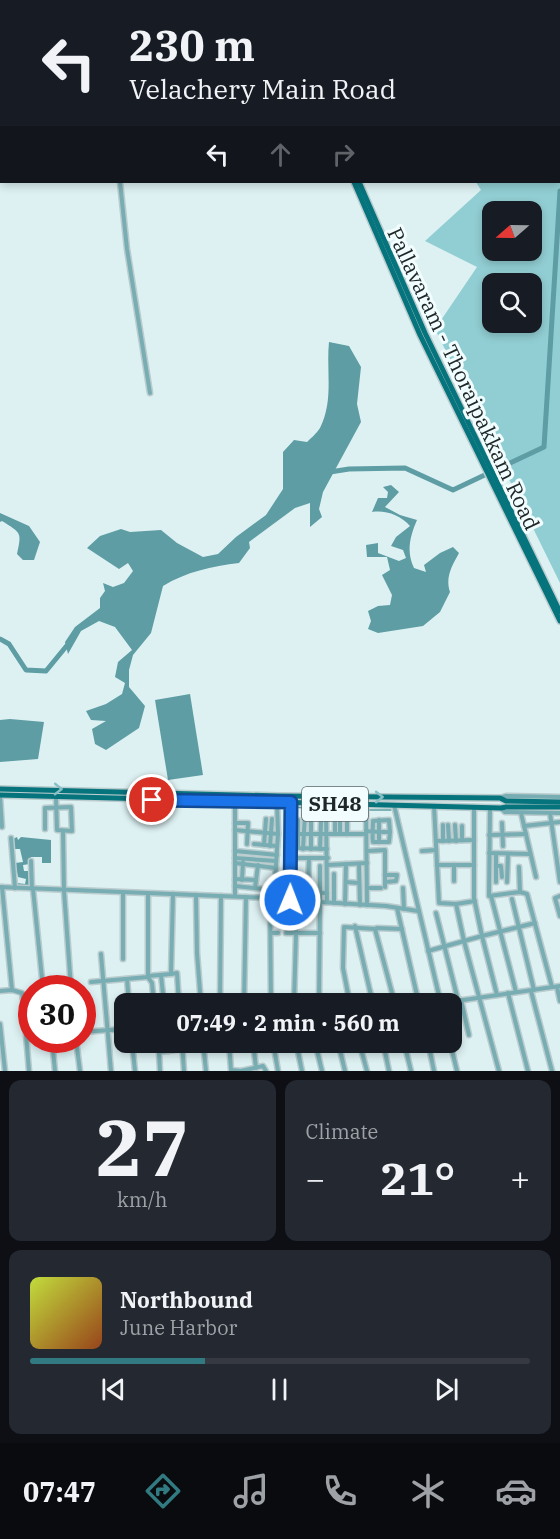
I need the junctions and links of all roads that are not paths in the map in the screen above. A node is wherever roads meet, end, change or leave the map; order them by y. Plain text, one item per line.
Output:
1 (120, 183) edge
2 (354, 183) edge
3 (359, 183) edge
4 (381, 240) junction
5 (150, 393) dead end
6 (557, 610) edge
7 (560, 621) edge
8 (0, 789) edge
9 (92, 790) junction
10 (0, 796) edge
11 (446, 797) junction
12 (57, 798) junction
13 (92, 798) junction
14 (500, 798) junction
15 (560, 800) edge
16 (235, 802) junction
17 (277, 802) junction
18 (291, 802) junction
19 (326, 803) junction
20 (366, 804) junction
21 (394, 805) junction
22 (434, 805) junction
23 (446, 806) junction
24 (474, 807) junction
25 (521, 807) junction
26 (560, 807) edge
27 (57, 808) junction
28 (490, 808) junction
29 (550, 813) junction
30 (560, 813) edge
31 (305, 814) dead end
32 (266, 819) dead end
33 (272, 819) dead end
34 (298, 820) dead end
35 (379, 820) junction
36 (338, 821) dead end
37 (347, 821) dead end
38 (311, 822) dead end
39 (321, 822) dead end
40 (560, 822) edge
41 (235, 823) junction
42 (502, 823) dead end
43 (551, 823) junction
44 (455, 825) dead end
45 (462, 826) dead end
46 (524, 826) junction
47 (2, 827) dead end
48 (45, 829) dead end
49 (235, 830) junction
50 (63, 831) junction
51 (248, 831) junction
52 (373, 831) junction
53 (265, 832) junction
54 (351, 832) junction
55 (366, 832) junction
56 (379, 832) junction
57 (390, 832) junction
58 (271, 833) junction
59 (320, 833) junction
60 (327, 833) junction
61 (337, 833) junction
62 (278, 834) junction
63 (291, 834) junction
64 (298, 834) junction
65 (304, 834) junction
66 (311, 834) junction
67 (489, 834) junction
68 (526, 834) junction
69 (502, 835) junction
70 (11, 838) dead end
71 (456, 840) junction
72 (462, 840) junction
73 (474, 840) junction
74 (436, 841) junction
75 (443, 841) junction
76 (449, 841) junction
77 (379, 842) junction
78 (247, 844) dead end
79 (254, 844) dead end
80 (264, 845) junction
81 (270, 846) junction
82 (277, 846) junction
83 (502, 846) dead end
84 (303, 849) junction
85 (311, 849) junction
86 (320, 849) junction
87 (327, 849) junction
88 (436, 850) junction
89 (235, 851) junction
90 (367, 851) junction
91 (422, 851) dead end
92 (259, 853) junction
93 (489, 853) junction
94 (496, 854) junction
95 (508, 854) junction
96 (531, 854) junction
97 (277, 855) junction
98 (290, 858) junction
99 (309, 858) junction
100 (328, 858) junction
101 (243, 859) junction
102 (235, 860) junction
103 (258, 860) junction
104 (31, 861) dead end
105 (276, 861) junction
106 (367, 863) junction
107 (243, 864) junction
108 (346, 864) junction
109 (359, 864) junction
110 (328, 865) junction
111 (437, 865) junction
112 (454, 865) junction
113 (474, 865) junction
114 (258, 866) junction
115 (320, 866) dead end
116 (496, 866) junction
117 (519, 867) dead end
118 (276, 868) junction
119 (334, 874) dead end
120 (385, 875) junction
121 (501, 877) dead end
122 (536, 877) dead end
123 (235, 879) junction
124 (242, 880) junction
125 (256, 880) junction
126 (454, 881) dead end
127 (346, 882) junction
128 (496, 882) dead end
129 (507, 882) dead end
130 (560, 882) edge
131 (359, 883) junction
132 (384, 885) junction
133 (235, 886) junction
134 (1, 887) edge
135 (15, 888) junction
136 (255, 888) junction
137 (367, 888) junction
138 (403, 888) dead end
139 (32, 889) junction
140 (274, 890) junction
141 (64, 891) junction
142 (290, 892) junction
143 (308, 892) junction
144 (320, 892) junction
145 (520, 892) junction
146 (123, 893) junction
147 (327, 893) junction
148 (148, 894) junction
149 (173, 894) junction
150 (196, 896) junction
151 (221, 896) junction
152 (235, 896) junction
153 (491, 896) junction
154 (560, 896) edge
155 (246, 897) junction
156 (270, 898) junction
157 (512, 898) dead end
158 (475, 901) junction
159 (320, 902) junction
160 (327, 903) junction
161 (334, 903) junction
162 (345, 904) junction
163 (456, 904) junction
164 (360, 905) junction
165 (367, 905) junction
166 (320, 907) junction
167 (397, 908) junction
168 (404, 909) junction
169 (419, 911) junction
170 (436, 913) dead end
171 (560, 916) edge
172 (535, 923) junction
173 (355, 927) junction
174 (519, 927) junction
175 (376, 929) junction
176 (402, 929) junction
177 (500, 931) junction
178 (271, 933) junction
179 (278, 933) dead end
180 (286, 933) dead end
181 (296, 933) junction
182 (320, 933) junction
183 (482, 936) junction
184 (464, 941) junction
185 (445, 946) junction
186 (428, 951) junction
187 (101, 954) dead end
188 (123, 959) dead end
189 (171, 974) junction
190 (42, 975) edge
191 (70, 975) edge
192 (161, 975) junction
193 (148, 976) junction
194 (127, 978) junction
195 (103, 980) junction
196 (96, 981) edge
197 (556, 987) edge
198 (12, 990) junction
199 (532, 990) junction
200 (0, 992) edge
201 (18, 992) edge
202 (516, 992) junction
203 (128, 993) edge
204 (153, 993) edge
205 (163, 993) edge
206 (179, 993) edge
207 (200, 993) edge
208 (220, 993) edge
209 (244, 993) edge
210 (270, 993) edge
211 (294, 993) edge
212 (320, 993) edge
213 (348, 993) edge
214 (371, 993) edge
215 (392, 993) edge
216 (417, 993) edge
217 (437, 993) edge
218 (457, 993) edge
219 (508, 993) junction
220 (497, 994) junction
221 (479, 997) junction
222 (462, 1000) edge
223 (560, 1001) edge
224 (462, 1010) edge
225 (0, 1024) edge
226 (107, 1030) junction
227 (114, 1030) edge
228 (96, 1031) edge
229 (469, 1035) dead end
230 (28, 1053) edge
231 (54, 1053) edge
232 (78, 1053) edge
233 (133, 1053) edge
234 (159, 1053) edge
235 (183, 1053) edge
236 (204, 1053) edge
237 (230, 1053) edge
238 (254, 1053) edge
239 (275, 1053) edge
240 (299, 1053) edge
241 (318, 1053) edge
242 (341, 1053) edge
243 (362, 1053) edge
244 (385, 1053) edge
245 (407, 1053) edge
246 (430, 1053) edge
247 (453, 1053) edge
248 (256, 1068) junction
249 (231, 1070) edge
250 (5, 1071) edge
251 (30, 1071) edge
252 (56, 1071) edge
253 (80, 1071) edge
254 (111, 1071) edge
255 (135, 1071) edge
256 (160, 1071) edge
257 (184, 1071) edge
258 (206, 1071) edge
259 (225, 1071) edge
260 (241, 1071) edge
261 (266, 1071) edge
262 (278, 1071) edge
263 (302, 1071) edge
264 (322, 1071) edge
265 (345, 1071) edge
266 (367, 1071) edge
267 (389, 1071) edge
268 (411, 1071) edge
269 (434, 1071) edge
270 (457, 1071) edge
271 (500, 1071) edge
272 (528, 1071) edge
273 (552, 1071) edge

1 - 5 street
2 - 4 main road, Pallavaram - Thoraipakkam Road
3 - 4 main road, Pallavaram - Thoraipakkam Road
4 - 6 main road, Pallavaram - Thoraipakkam Road
6 - 7 main road, Pallavaram - Thoraipakkam Road
8 -> 9 main road, SH48
9 -> 11 main road, SH48
9 - 13 main road
10 - 12 main road, SH48
10 - 47 street
11 - 14 main road, SH48
11 - 23 main road
12 - 13 main road, SH48
12 - 27 street
13 - 16 main road, SH48
14 - 15 street
14 - 25 main road, SH48
15 - 25 main road, SH48
16 - 17 main road, SH48
16 - 41 street
17 - 18 main road, SH48
17 - 62 street
18 - 19 main road, SH48
18 - 63 street
19 - 20 main road, SH48
19 - 60 street
20 - 21 main road, SH48
20 - 55 street
21 - 22 main road, SH48
21 - 169 street
22 - 23 main road, SH48
22 - 74 street
23 - 24 main road, SH48
24 - 28 main road, SH48
24 - 73 street
25 - 26 main road, SH48
25 - 28 main road, SH48
25 - 29 street
25 - 46 street
27 - 48 street
27 - 50 street
27 - 50 street
28 - 67 street
29 - 30 street
29 - 43 street
31 - 65 street
32 - 53 street
33 - 58 street
34 - 64 street
35 - 52 street
35 - 56 street
35 - 57 street
36 - 61 street
37 - 54 street
38 - 66 street
39 - 59 street
40 - 43 street
41 - 49 street
41 - 51 street
42 - 69 street
43 - 46 street
43 - 130 street
44 - 71 street
45 - 72 street
46 - 68 street
49 - 51 street
49 - 89 street
50 - 141 street
51 - 53 street
51 - 78 street
52 - 55 street
52 - 56 street
52 - 77 street
53 - 58 street
53 - 80 street
54 - 55 street
54 - 61 street
55 - 90 street
56 - 57 street
56 - 77 street
57 - 77 street
58 - 62 street
58 - 81 street
59 - 60 street
59 - 66 street
59 - 86 street
60 - 61 street
60 - 87 street
62 - 82 street
63 - 64 street
63 - 98 street
64 - 65 street
64 - 84 street
65 - 66 street
65 - 84 street
66 - 85 street
67 - 69 street
67 - 93 street
68 - 69 street
68 - 96 street
69 - 83 street
70 - 135 street
71 - 72 street
71 - 76 street
72 - 73 street
73 - 113 street
74 - 75 street
74 - 88 street
75 - 76 street
75 - 76 street
79 - 80 street
80 - 81 street
81 - 82 street
82 - 97 street
84 - 85 street
85 - 86 street
86 - 87 street
87 - 100 street
88 - 91 street
88 - 111 street
89 - 92 street
89 - 102 street
90 - 106 street
90 - 120 street
92 - 97 street
92 - 103 street
93 - 94 street
93 - 153 street
94 - 95 street
94 - 116 street
95 - 96 street
95 - 129 street
96 - 122 street
97 - 105 street
98 - 99 street
98 - 142 street
99 - 100 street
99 - 143 street
100 - 110 street
101 - 102 street
101 - 103 street
101 - 107 street
102 - 107 street
102 - 123 street
103 - 105 street
103 - 114 street
104 - 139 street
105 - 118 street
106 - 109 street
106 - 137 street
107 - 114 street
107 - 124 street
108 - 109 street
108 - 110 street
108 - 127 street
109 - 131 street
110 - 147 street
111 - 112 street
111 - 163 street
112 - 113 street
112 - 126 street
113 - 158 street
114 - 118 street
114 - 125 street
115 - 144 street
116 - 121 street
116 - 128 street
117 - 145 street
118 - 140 street
119 - 161 street
120 - 132 street
120 - 132 street
123 - 124 street
123 - 133 street
124 - 125 street
125 - 136 street
127 - 131 street
127 - 162 street
131 - 164 street
132 - 137 street
133 - 136 street
133 - 152 street
134 - 135 street
134 - 198 street
135 - 139 street
136 - 140 street
137 - 165 street
138 - 168 street
139 - 141 street
139 - 190 street
140 - 156 street
141 - 146 street
141 - 191 street
142 - 143 street
142 - 181 street
143 - 144 street
144 - 147 street
144 - 159 street
145 - 153 street
145 - 172 street
146 - 148 street
146 - 188 street
147 - 160 street
148 - 149 street
148 - 193 street
149 - 150 street
149 - 189 street
150 - 151 street
150 - 207 street
151 - 152 street
151 - 208 street
152 - 155 street
153 - 177 street
154 - 171 street
155 - 156 street
155 - 209 street
156 - 178 street
157 - 174 street
158 - 163 street
158 - 183 street
159 - 160 street
159 - 166 street
160 - 161 street
160 - 166 street
161 - 162 street
162 - 164 street
163 - 184 street
164 - 165 street
165 - 167 street
166 - 182 street
167 - 168 street
167 - 176 street
168 - 169 street
169 - 186 street
170 - 185 street
172 - 174 street
172 - 197 street
173 - 175 street
173 - 213 street
173 - 214 street
174 - 177 street
174 - 199 street
175 - 176 street
175 - 215 street
176 - 216 street
177 - 183 street
177 - 202 street
178 - 179 street
178 - 210 street
180 - 181 street
181 - 182 street
181 - 211 street
182 - 212 street
183 - 184 street
183 - 220 street
184 - 185 street
184 - 221 street
185 - 186 street
185 - 218 street
186 - 217 street
187 - 195 street
189 - 192 street
189 - 206 street
192 - 193 street
192 - 205 street
193 - 194 street
193 - 204 street
194 - 195 street
194 - 203 street
195 - 196 street
195 - 226 street
197 - 199 street
197 - 223 street
198 - 200 street
198 - 201 street
199 - 202 street
199 - 273 street
202 - 219 street
219 - 220 street
219 - 272 street
220 - 221 street
221 - 222 street
221 - 271 street
224 - 229 street
225 - 250 street
226 - 227 street
226 - 228 street
226 - 254 street
230 - 251 street
231 - 252 street
232 - 253 street
233 - 255 street
234 - 256 street
235 - 257 street
236 - 258 street
237 - 249 street
238 - 248 street
239 - 262 street
240 - 263 street
241 - 264 street
242 - 265 street
243 - 266 street
244 - 267 street
245 - 268 street
246 - 269 street
247 - 270 street
248 - 260 street
248 - 261 street
249 - 259 street
249 - 260 street

